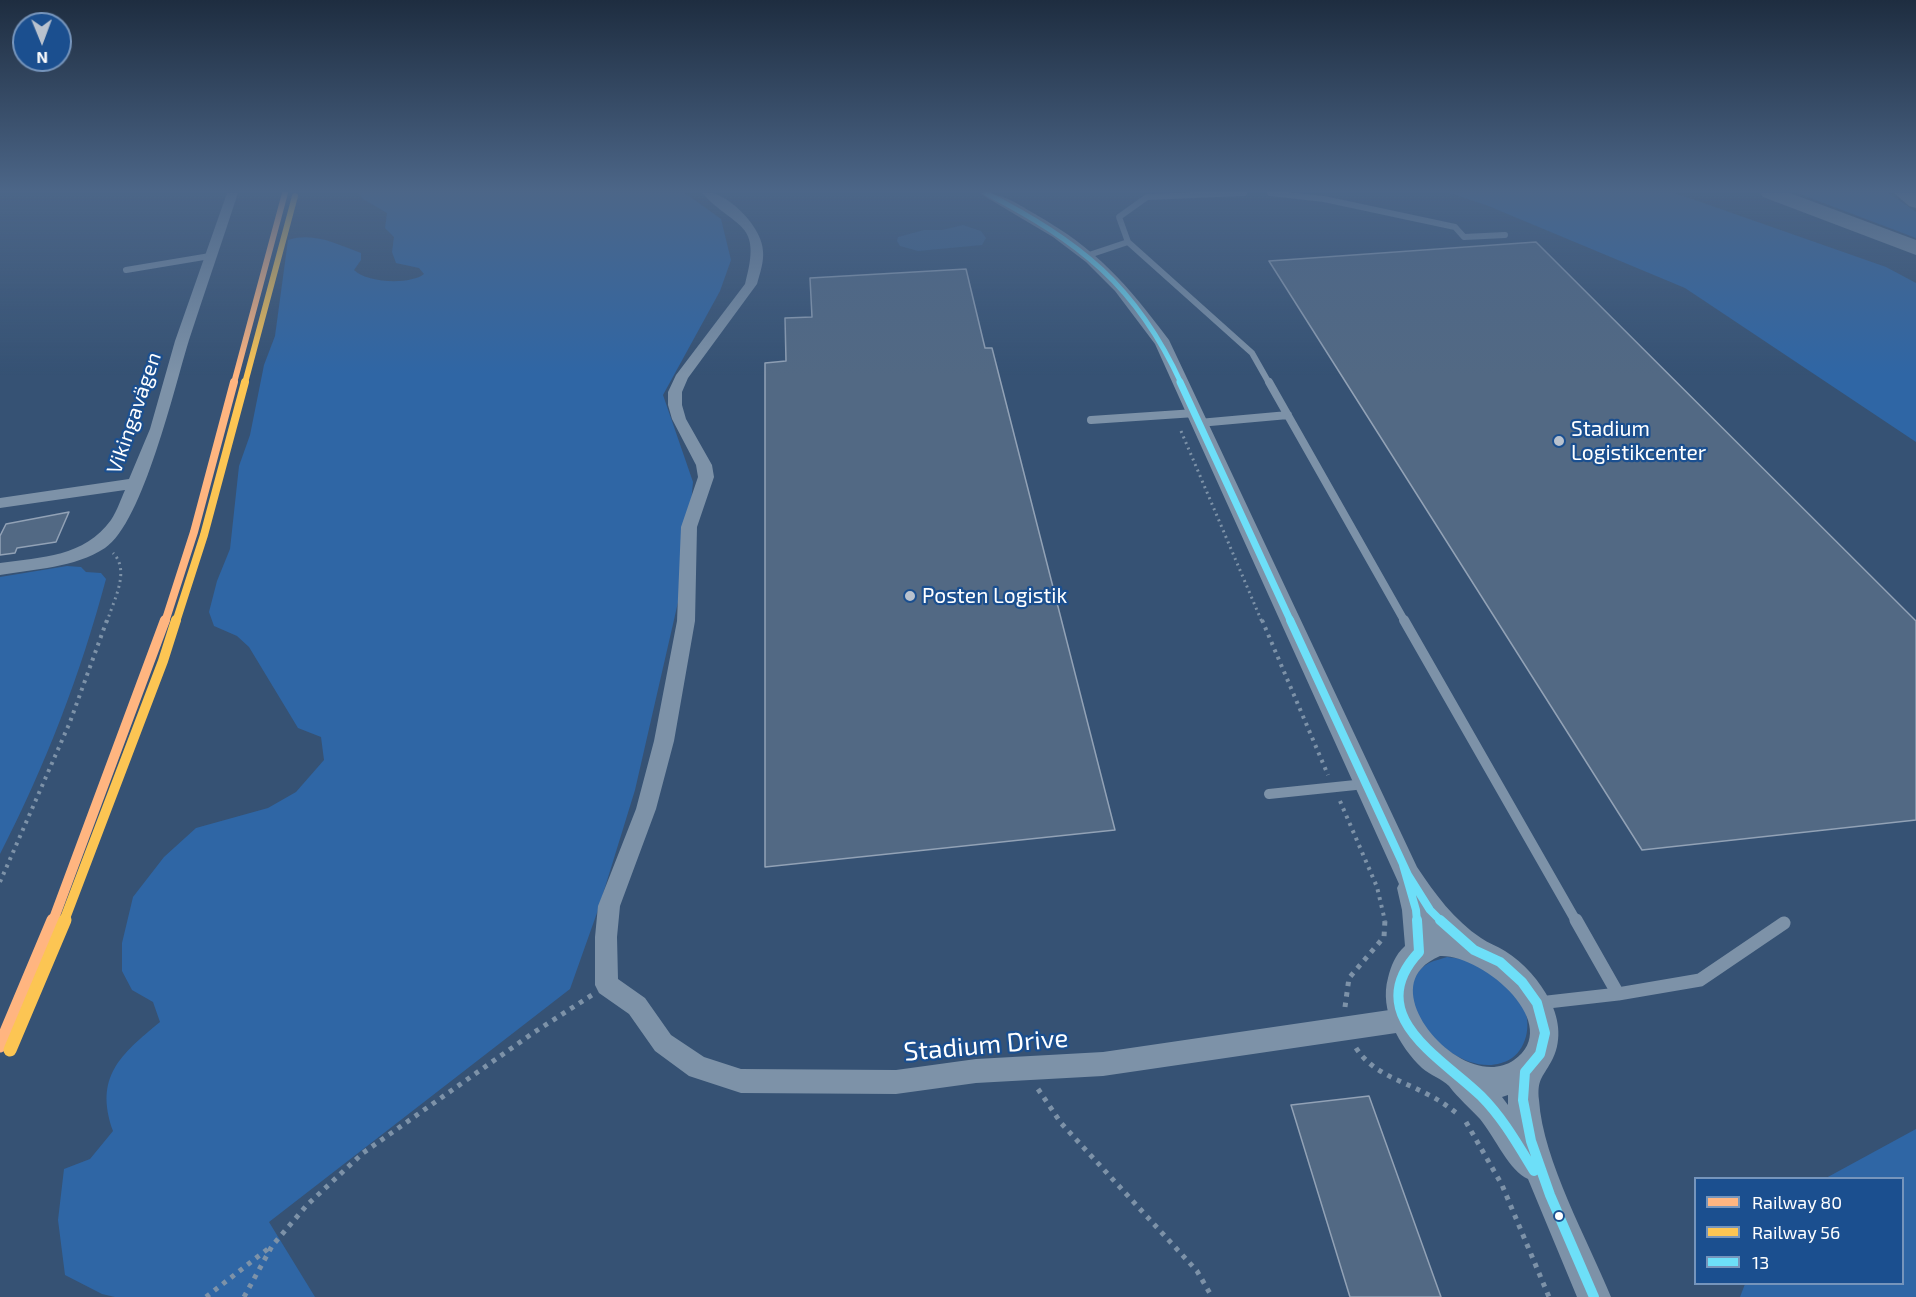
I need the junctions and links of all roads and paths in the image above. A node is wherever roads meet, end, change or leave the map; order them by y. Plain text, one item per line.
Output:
1 (756, 254) edge
2 (1083, 254) edge
3 (1093, 254) edge
4 (1141, 254) edge
5 (210, 256) joint
6 (1086, 256) junction
7 (126, 270) dead end
8 (1173, 414) junction
9 (1288, 416) junction
10 (1197, 418) junction
11 (1091, 420) dead end
12 (135, 483) junction
13 (0, 503) edge
14 (100, 543) junction
15 (0, 569) edge
16 (1366, 784) junction
17 (1334, 787) junction
18 (1269, 794) dead end
19 (1408, 875) junction
20 (0, 882) edge
21 (1784, 923) dead end
22 (1474, 950) junction
23 (1419, 952) junction
24 (607, 985) junction
25 (1618, 994) junction
26 (1537, 1003) junction
27 (1403, 1020) junction
28 (1347, 1027) junction
29 (1027, 1067) junction
30 (1525, 1072) junction
31 (1455, 1074) junction
32 (1550, 1195) junction
33 (272, 1246) junction
34 (206, 1297) edge
35 (244, 1297) edge
36 (1212, 1297) edge
37 (1549, 1297) edge
38 (1594, 1297) edge

1 - 24 street
2 - 6 street
3 - 6 lane
4 - 9 lane
5 - 7 lane
5 - 12 street, Vikingavägen
6 - 10 street
8 - 10 lane
8 - 11 lane
8 - 17 path
9 - 10 lane
9 - 25 lane
10 - 16 street
12 - 13 street
12 - 14 street, Vikingavägen
14 - 15 street, Vikingavägen
14 - 20 path
16 - 17 lane
16 - 19 street
17 - 18 lane
17 - 28 path
19 - 22 street
19 - 23 street
21 - 25 lane
22 - 23 street
22 - 26 street
23 - 27 street
24 - 29 street, Stadium Drive
24 - 33 path
25 - 26 lane
26 - 30 street
27 - 28 street, Stadium Drive
27 - 31 street
28 - 29 street, Stadium Drive
28 - 37 path
29 - 36 path
30 - 31 street
30 - 32 street
31 - 32 street
32 - 38 street
33 - 34 path
33 - 35 path

